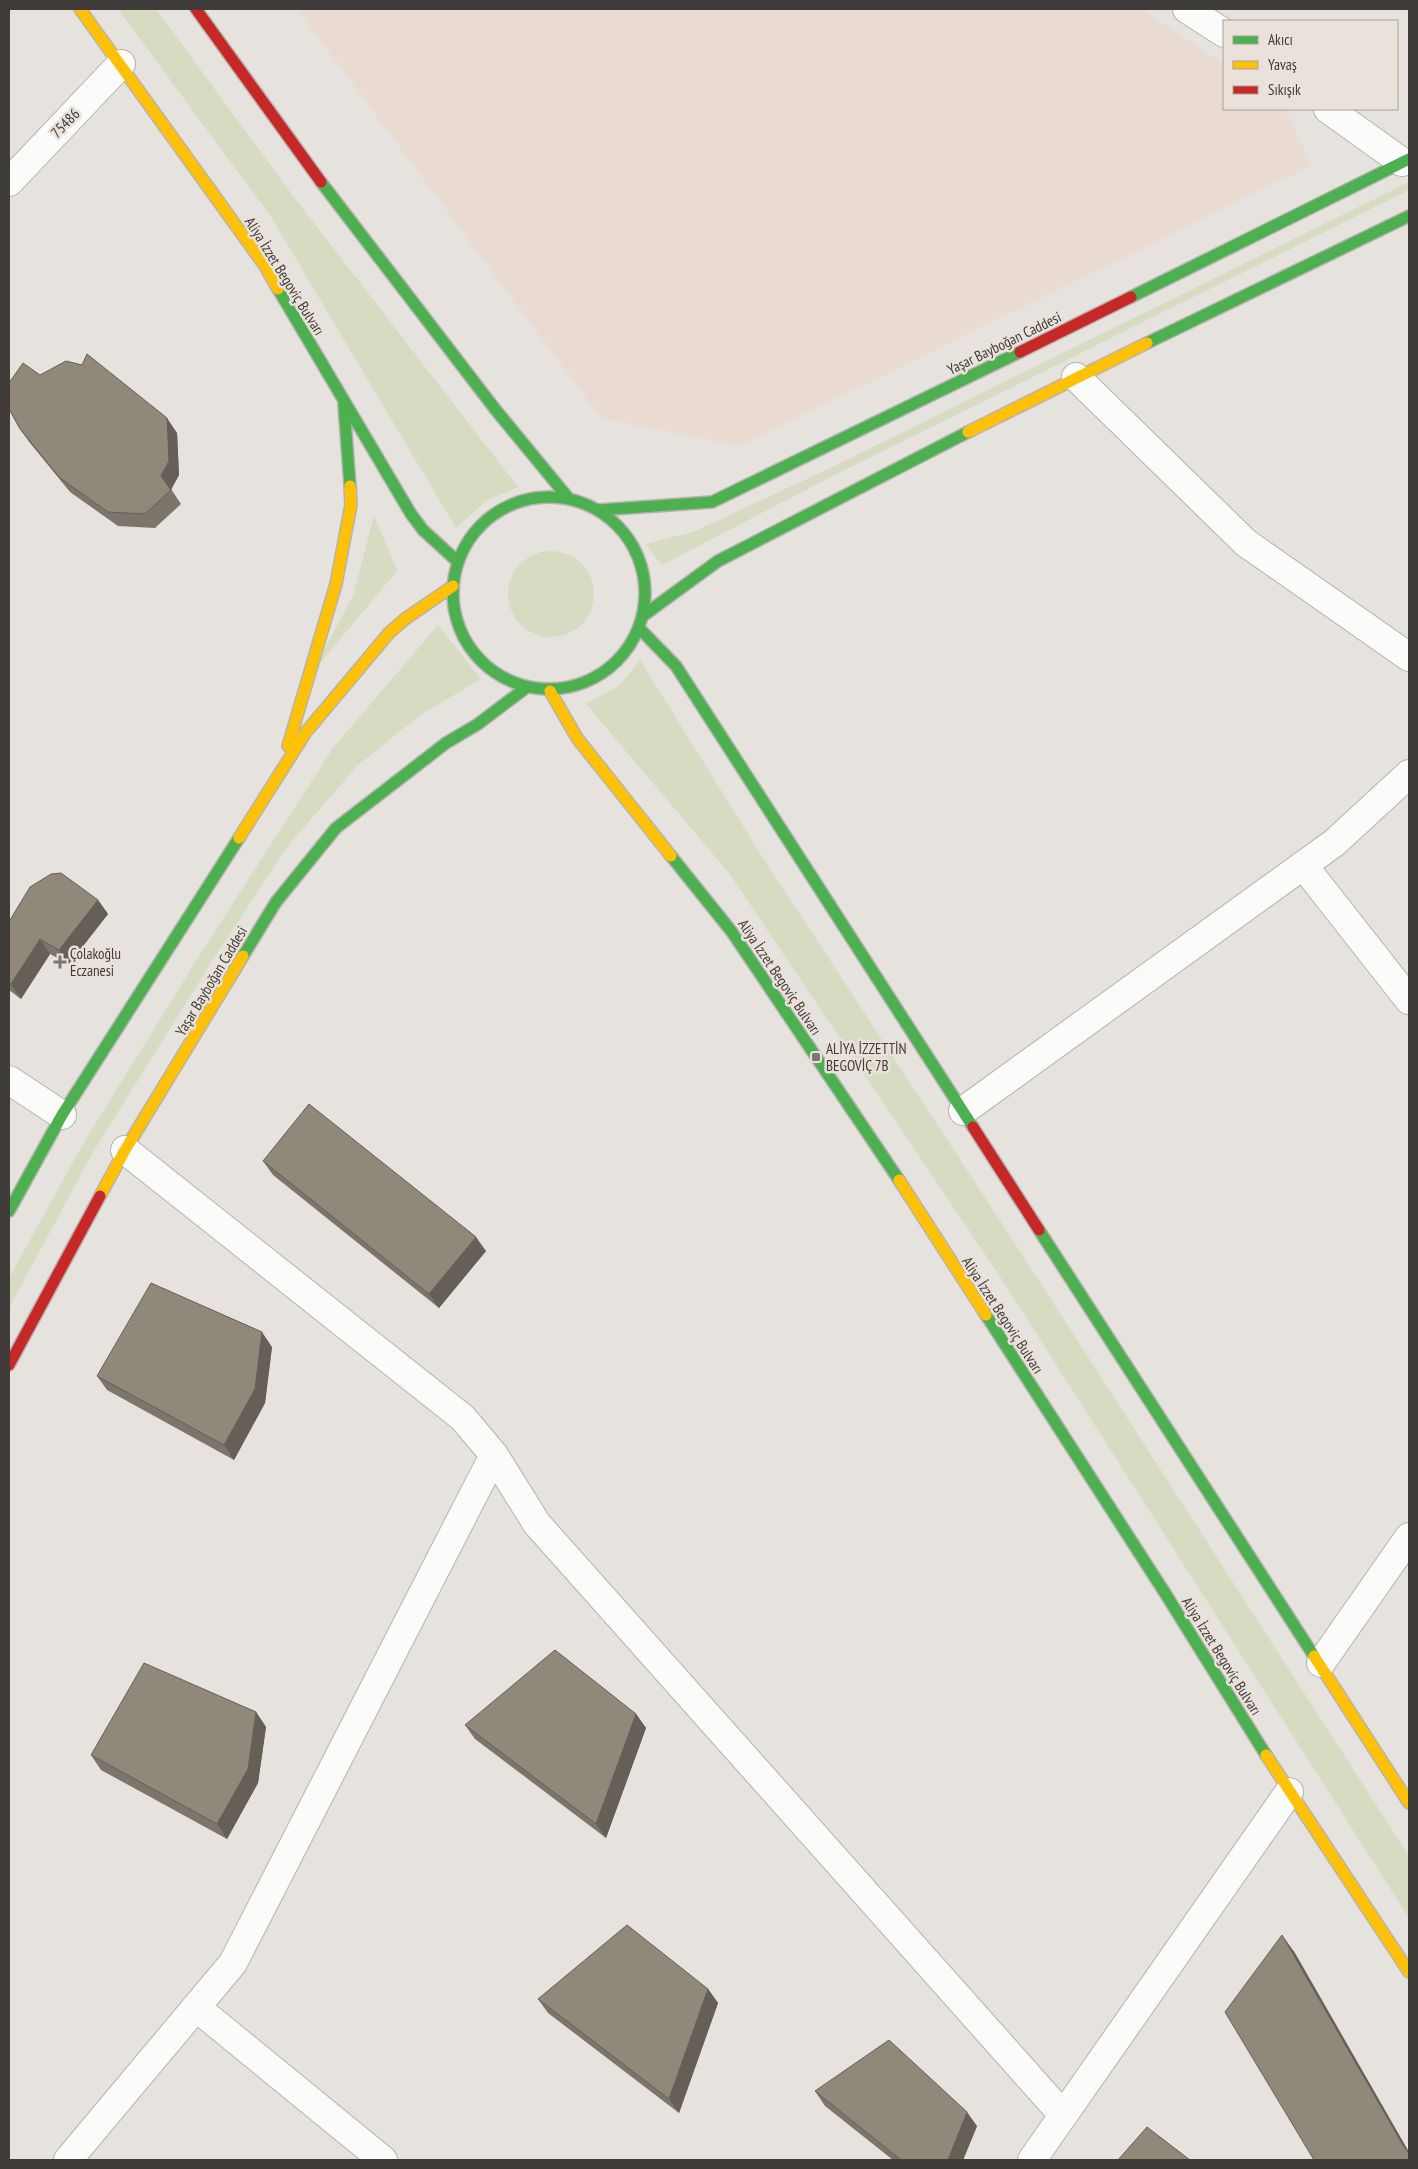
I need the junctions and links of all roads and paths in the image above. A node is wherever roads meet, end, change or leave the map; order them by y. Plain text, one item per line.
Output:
1 (80, 9) edge
2 (196, 9) edge
3 (1187, 9) edge
4 (1222, 23) edge
5 (121, 64) junction
6 (1330, 110) edge
7 (1405, 160) edge
8 (9, 182) edge
9 (1409, 216) edge
10 (1076, 377) junction
11 (344, 401) junction
12 (569, 499) junction
13 (599, 510) junction
14 (458, 562) junction
15 (453, 586) junction
16 (644, 615) junction
17 (641, 630) junction
18 (1409, 657) edge
19 (528, 687) junction
20 (550, 691) junction
21 (281, 770) junction
22 (1409, 774) edge
23 (1303, 865) junction
24 (1409, 1000) edge
25 (9, 1080) edge
26 (963, 1111) junction
27 (62, 1115) junction
28 (125, 1150) junction
29 (9, 1211) edge
30 (9, 1366) edge
31 (494, 1455) junction
32 (1409, 1537) edge
33 (1321, 1663) junction
34 (1289, 1792) junction
35 (1409, 1803) edge
36 (1409, 1972) edge
37 (197, 2008) junction
38 (1064, 2115) junction
39 (68, 2160) edge
40 (383, 2160) edge
41 (1032, 2160) edge

1 - 5 main road, Aliya İzzet Begoviç Bulvarı
2 - 12 main road
3 - 4 street
5 - 8 street, 75486
5 - 11 main road, Aliya İzzet Begoviç Bulvarı
6 - 7 street
7 - 13 main road, Yaşar Bayboğan Caddesi
9 - 10 main road
10 - 16 main road
10 - 18 street
11 - 14 main road, Aliya İzzet Begoviç Bulvarı
11 - 21 main road
12 - 13 main road
12 - 14 main road
13 - 16 main road
14 - 15 main road
15 - 19 main road
15 - 21 main road
16 - 17 main road
17 - 20 main road
17 - 26 main road
19 - 20 main road
19 - 28 main road, Yaşar Bayboğan Caddesi
20 - 34 main road, Aliya İzzet Begoviç Bulvarı
21 - 27 main road
22 - 23 street
23 - 24 street
23 - 26 street
25 - 27 street
26 - 33 main road
27 - 29 main road
28 - 30 main road, Yaşar Bayboğan Caddesi
28 - 31 street
31 - 37 street
31 - 38 street
32 - 33 street
33 - 35 main road
34 - 36 main road, Aliya İzzet Begoviç Bulvarı
34 - 38 street
37 - 39 street
37 - 40 street
38 - 41 street

